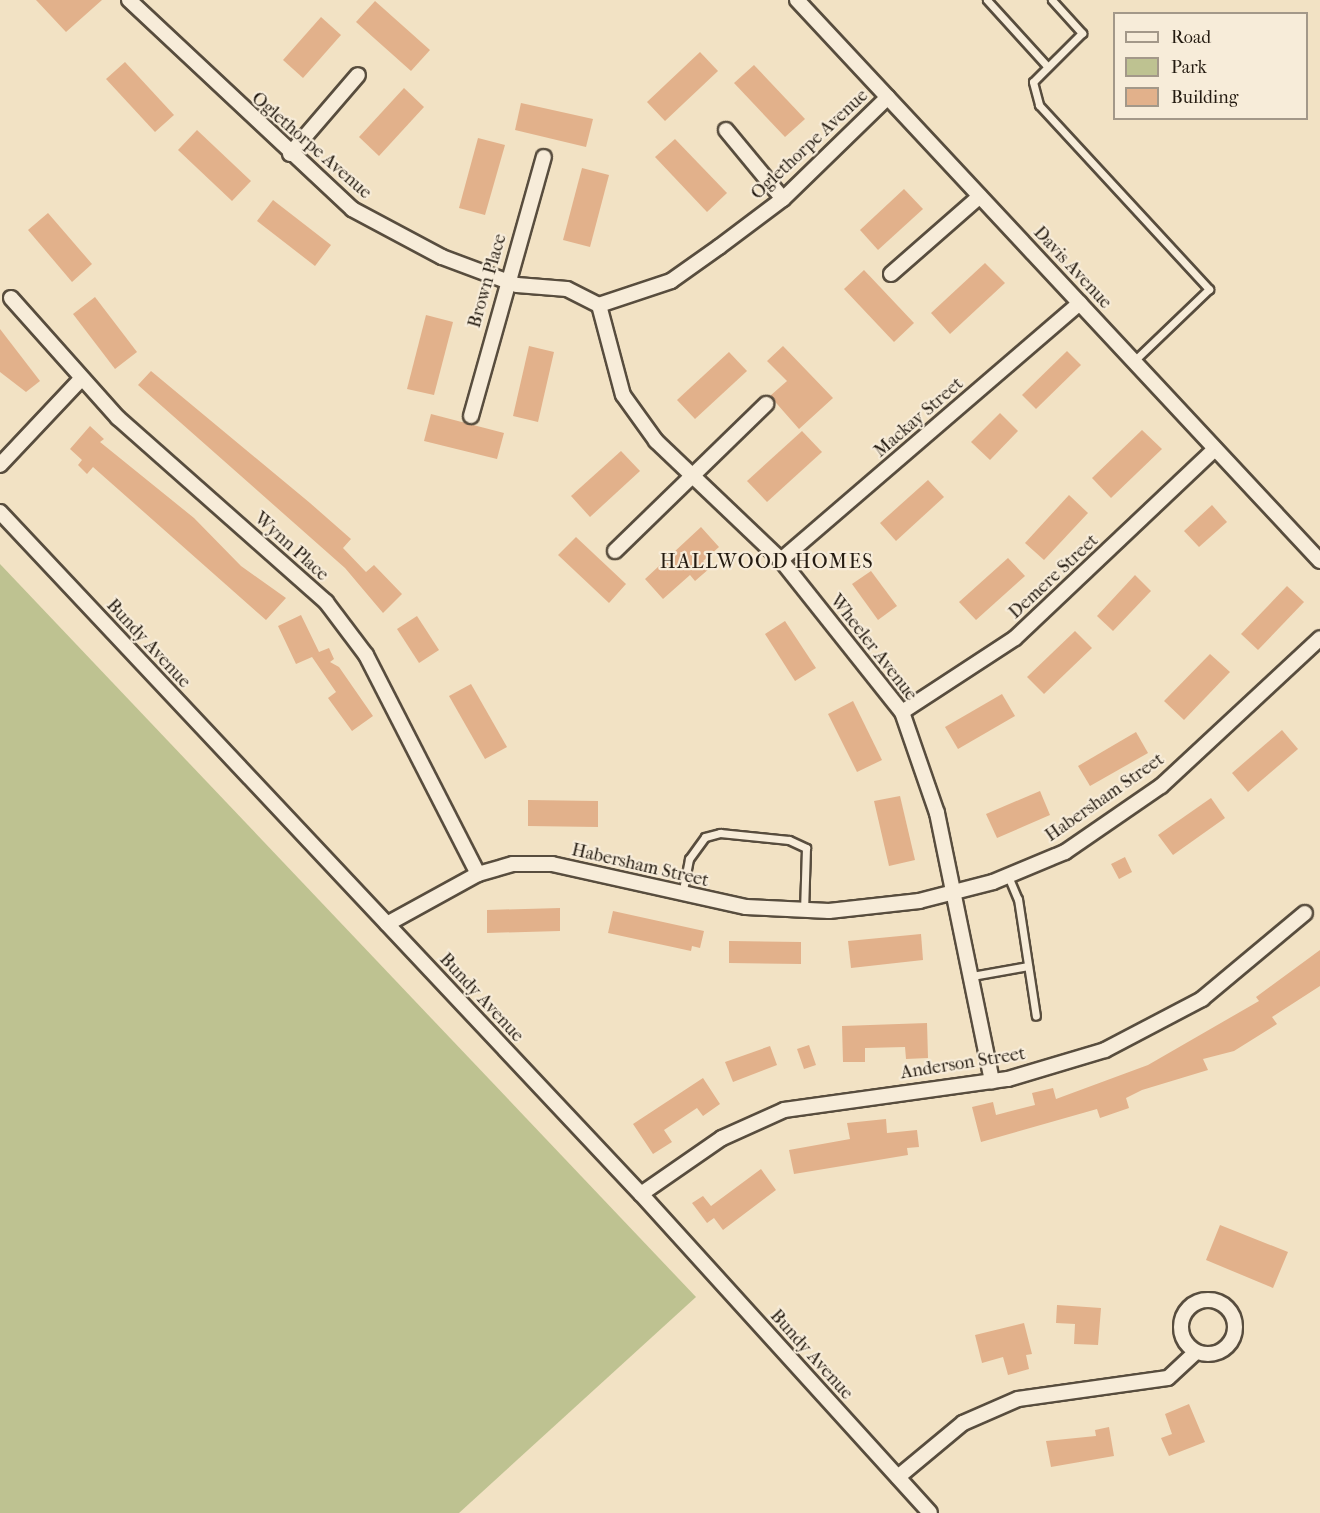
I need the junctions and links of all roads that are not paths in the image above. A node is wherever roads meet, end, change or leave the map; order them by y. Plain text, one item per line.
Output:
1 (129, 0) edge
2 (797, 0) edge
3 (987, 0) edge
4 (1052, 0) edge
5 (1047, 66) junction
6 (358, 75) dead end
7 (888, 97) junction
8 (726, 130) dead end
9 (290, 154) junction
10 (544, 157) dead end
11 (980, 196) junction
12 (783, 199) junction
13 (891, 273) dead end
14 (505, 281) junction
15 (11, 298) dead end
16 (1080, 303) junction
17 (599, 305) junction
18 (1134, 361) junction
19 (80, 380) junction
20 (766, 404) dead end
21 (471, 416) dead end
22 (1215, 449) junction
23 (0, 465) edge
24 (694, 478) junction
25 (0, 512) edge
26 (615, 551) dead end
27 (781, 560) junction
28 (1320, 561) edge
29 (1320, 639) edge
30 (902, 712) junction
31 (478, 874) junction
32 (1008, 876) junction
33 (956, 892) junction
34 (682, 895) junction
35 (804, 910) junction
36 (1305, 913) dead end
37 (387, 924) junction
38 (1028, 966) junction
39 (972, 976) junction
40 (1036, 1016) dead end
41 (992, 1081) junction
42 (641, 1194) junction
43 (1196, 1352) junction
44 (898, 1477) junction
45 (930, 1513) edge

1 - 9 street, Oglethorpe Avenue
2 - 7 street, Davis Avenue
3 - 5 lane
4 - 5 lane
5 - 18 lane
6 - 9 street
7 - 11 street, Davis Avenue
7 - 12 street, Oglethorpe Avenue
8 - 12 street
9 - 14 street, Oglethorpe Avenue
10 - 14 street, Brown Place
11 - 13 street
11 - 16 street, Davis Avenue
12 - 17 street, Oglethorpe Avenue
14 - 17 street, Oglethorpe Avenue
14 - 21 street, Brown Place
15 - 19 street, Wynn Place
16 - 18 street, Davis Avenue
16 - 27 street, Mackay Street
17 - 24 street, Wheeler Avenue
18 - 22 street, Davis Avenue
19 - 23 street
19 - 31 street, Wynn Place
20 - 24 street
22 - 28 street, Davis Avenue
22 - 30 street, Demere Street
24 - 26 street
24 - 27 street, Wheeler Avenue
25 - 37 street, Bundy Avenue
27 - 30 street, Wheeler Avenue
29 - 32 street, Habersham Street
30 - 33 street, Wheeler Avenue
31 - 34 street, Habersham Street
31 - 37 street, Habersham Street
32 - 33 street, Habersham Street
32 - 38 lane
33 - 35 street, Habersham Street
33 - 39 street, Wheeler Avenue
34 - 35 street, Habersham Street
34 - 35 lane
36 - 41 street, Anderson Street
37 - 42 street, Bundy Avenue
38 - 39 lane
38 - 40 lane
39 - 41 street, Wheeler Avenue
41 - 42 street, Anderson Street
42 - 44 street, Bundy Avenue
43 - 43 street
43 - 44 street
44 - 45 street, Bundy Avenue

